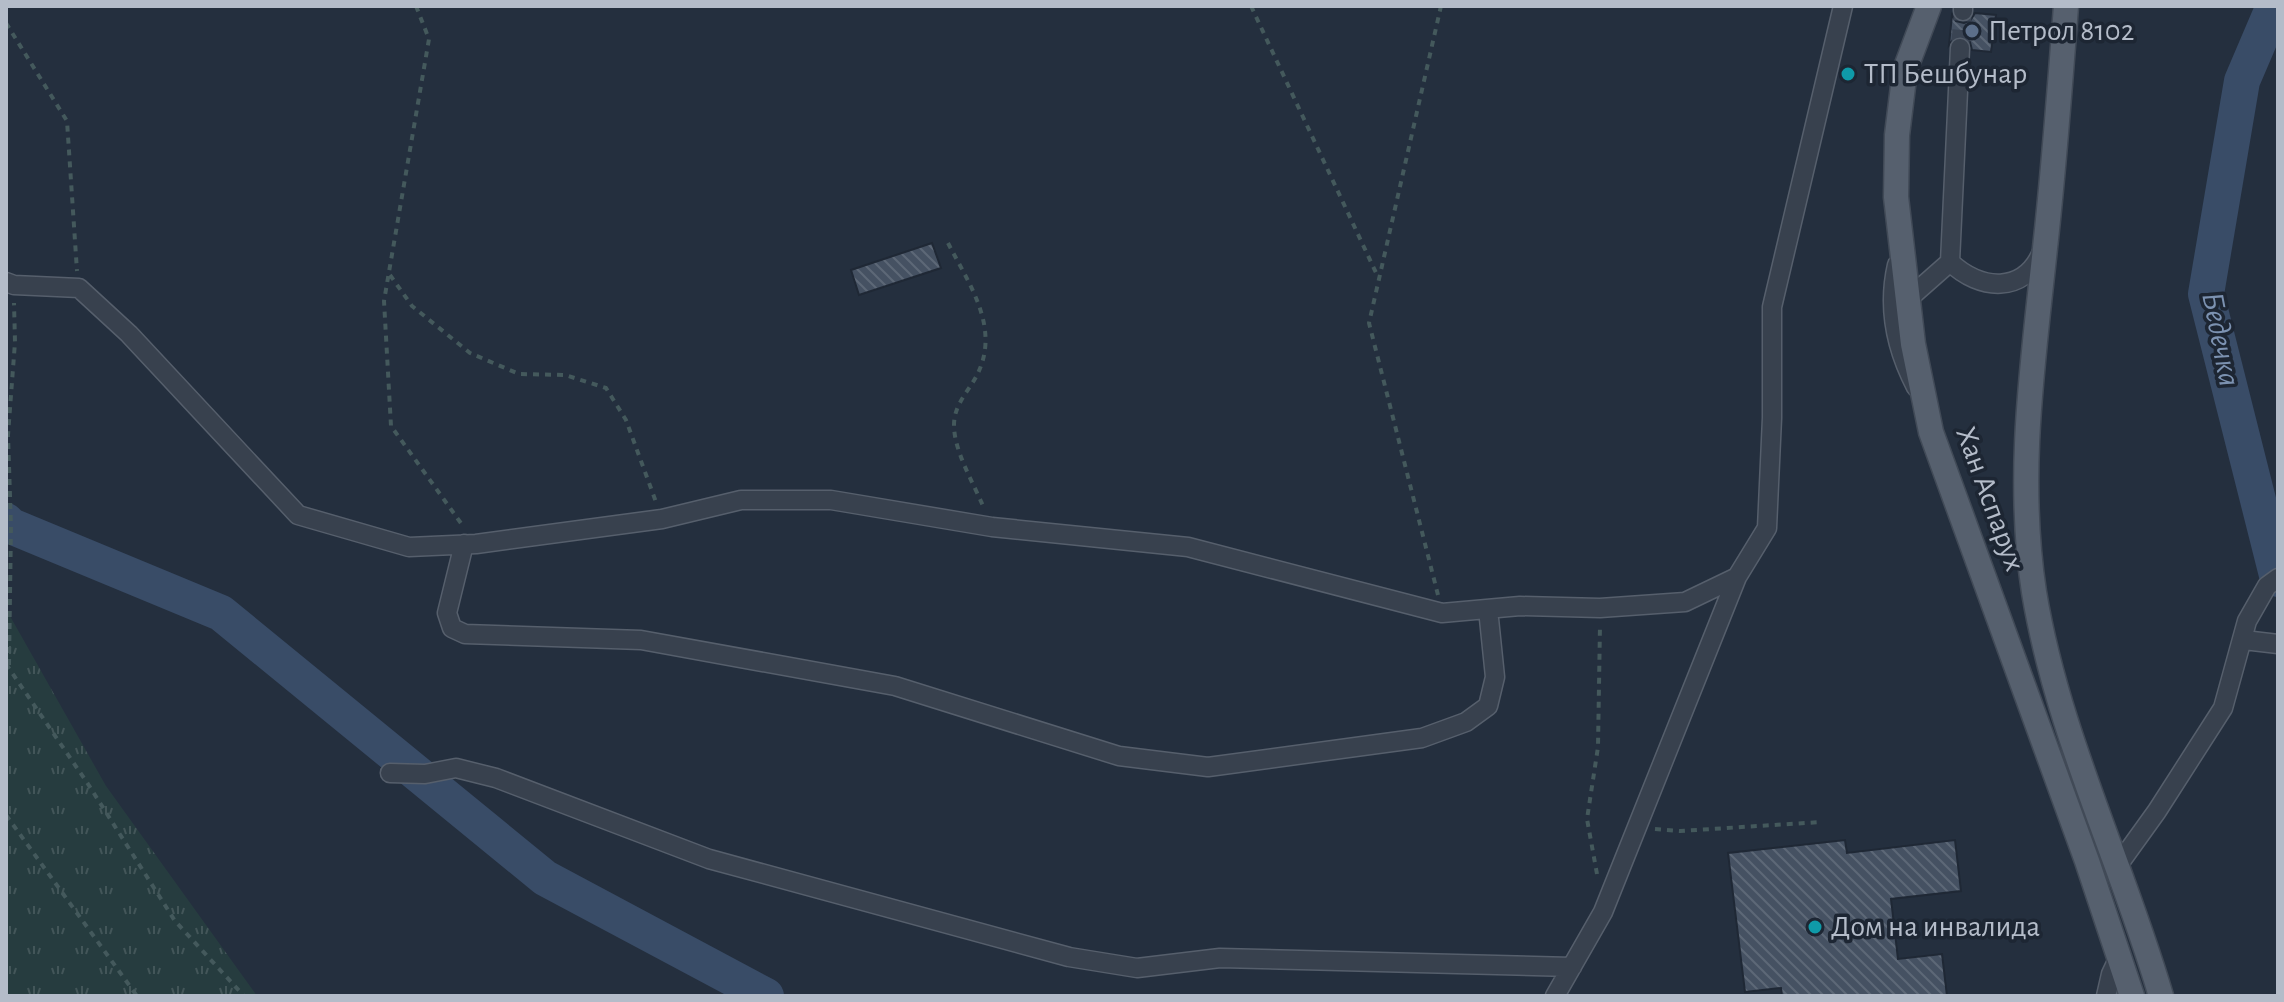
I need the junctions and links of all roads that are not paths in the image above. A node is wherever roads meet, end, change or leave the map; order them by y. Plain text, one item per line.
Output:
1 (1843, 6) edge
2 (1929, 6) edge
3 (2066, 6) edge
4 (1960, 48) tunnel mouth
5 (2046, 244) junction
6 (1902, 251) junction
7 (1950, 262) junction
8 (10, 284) edge
9 (1908, 299) junction
10 (1923, 399) junction
11 (470, 544) junction
12 (1737, 577) junction
13 (2272, 582) edge
14 (1488, 609) junction
15 (2244, 640) junction
16 (2278, 644) edge
17 (390, 773) dead end
18 (2116, 868) junction
19 (2119, 957) junction
20 (1572, 967) junction
21 (1555, 996) edge
22 (2106, 996) edge
23 (2132, 996) edge
24 (2161, 996) edge

1 - 12 street
2 - 6 main road, Хан Аспарух
3 - 5 main road, Хан Аспарух
4 - 7 street
5 - 7 street
5 - 18 main road, Хан Аспарух
6 - 9 main road, Хан Аспарух
6 - 10 street
7 - 9 street
8 - 11 street
9 - 10 main road, Хан Аспарух
10 - 19 main road, Хан Аспарух
11 - 14 street
11 - 14 street
12 - 14 street
12 - 20 street
13 - 15 street
15 - 16 street
15 - 18 street
17 - 20 street
18 - 24 main road, Хан Аспарух
19 - 22 street
19 - 23 main road, Хан Аспарух
20 - 21 street

